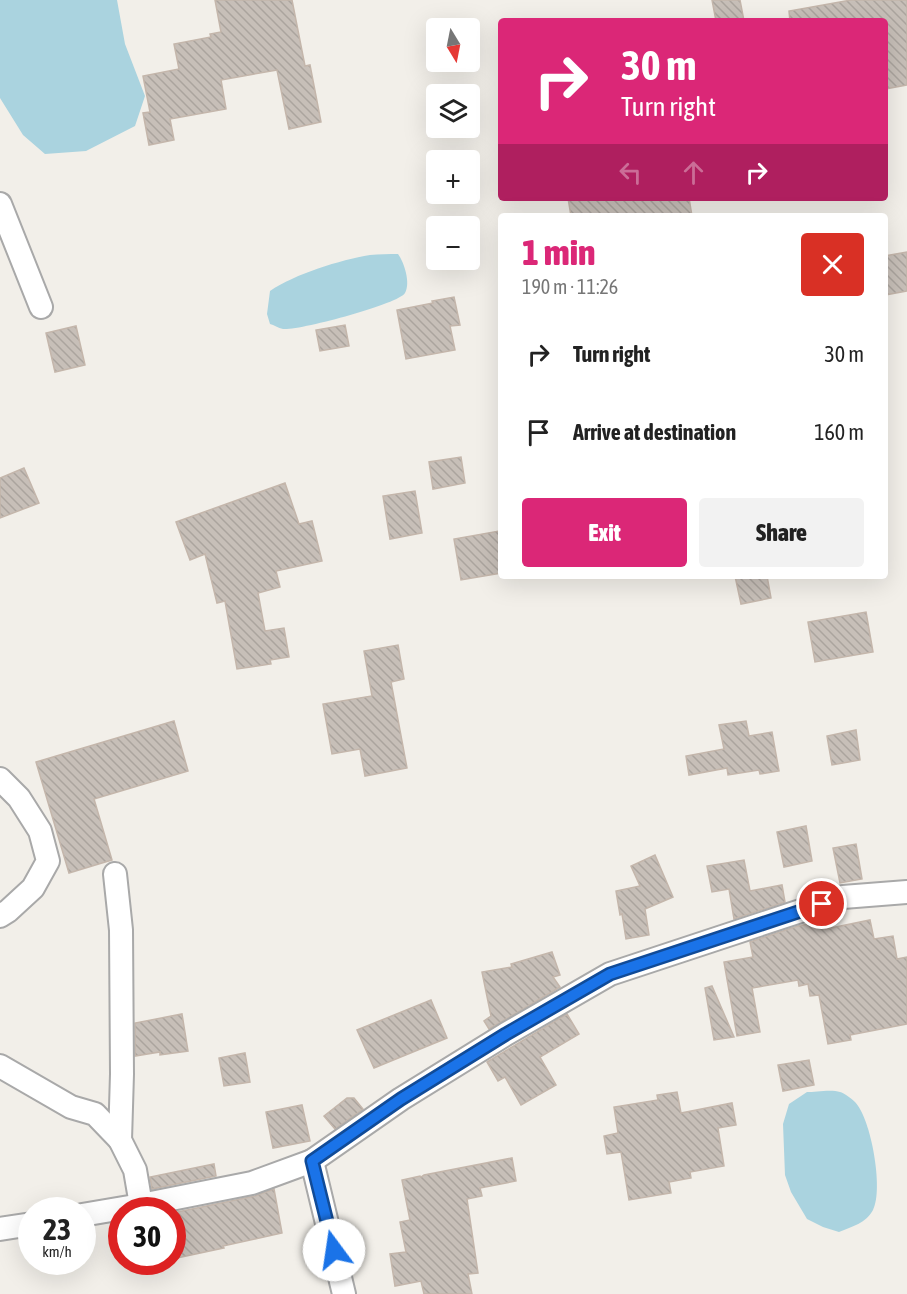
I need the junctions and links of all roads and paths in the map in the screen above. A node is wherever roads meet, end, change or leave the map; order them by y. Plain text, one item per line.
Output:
1 (0, 204) edge
2 (41, 307) dead end
3 (0, 779) edge
4 (115, 873) dead end
5 (907, 892) edge
6 (0, 916) edge
7 (0, 1066) edge
8 (120, 1140) junction
9 (312, 1161) junction
10 (140, 1197) edge
11 (181, 1197) edge
12 (18, 1226) edge
13 (0, 1229) edge
14 (345, 1294) edge

1 - 2 street
3 - 6 street
4 - 8 street
5 - 9 street
7 - 8 street
8 - 10 street
9 - 11 street
9 - 14 street
12 - 13 street

